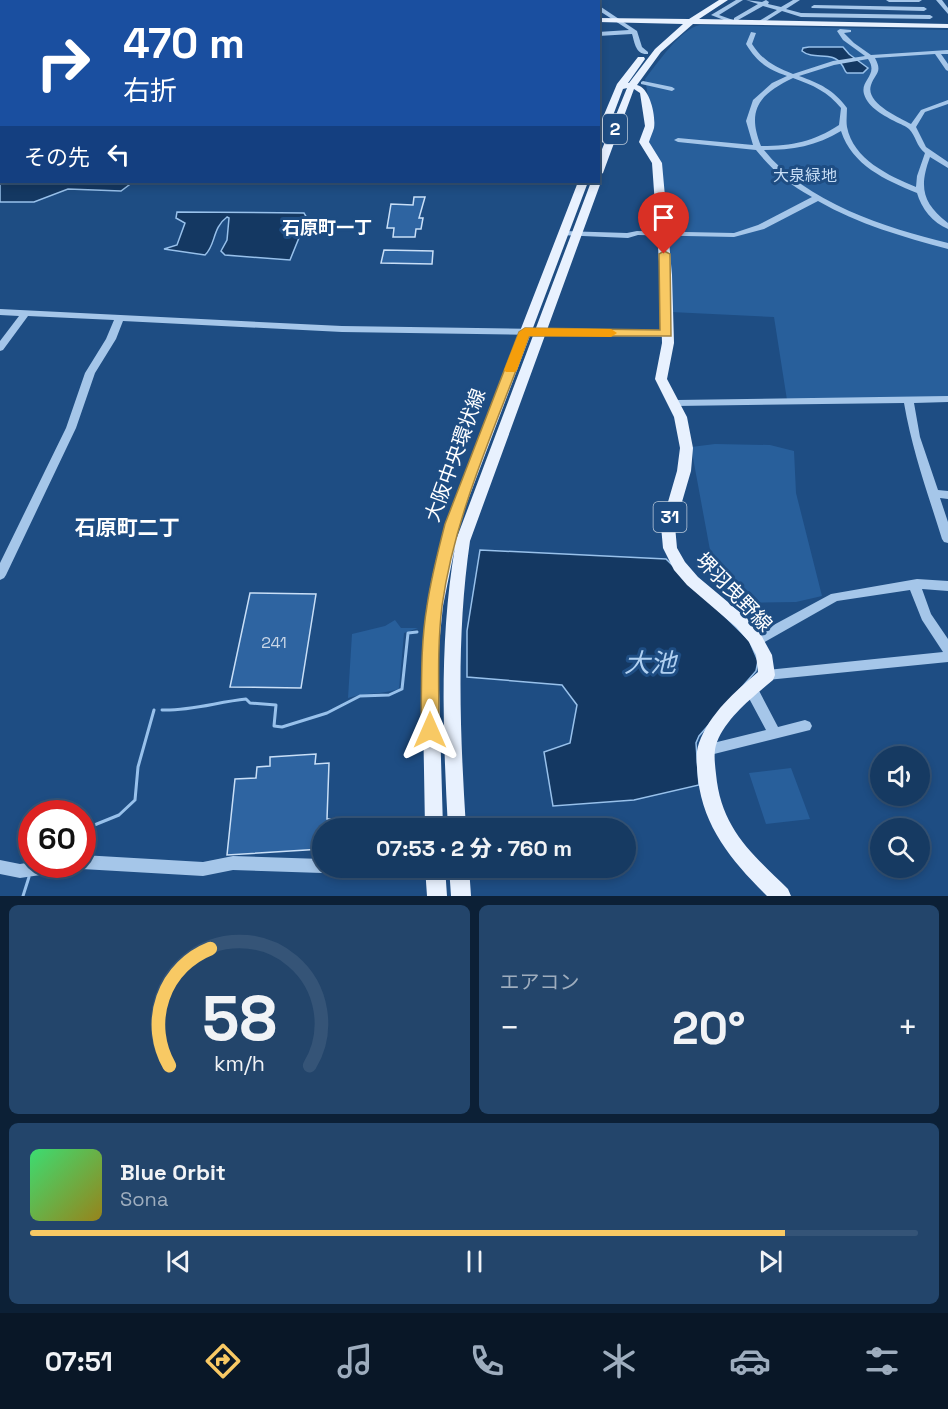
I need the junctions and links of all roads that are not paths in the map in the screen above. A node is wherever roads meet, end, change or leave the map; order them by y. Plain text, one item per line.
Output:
1 (712, 0) edge
2 (724, 0) edge
3 (740, 0) edge
4 (749, 0) edge
5 (769, 0) edge
6 (797, 0) edge
7 (825, 0) edge
8 (889, 0) edge
9 (918, 0) edge
10 (940, 0) edge
11 (948, 1) edge
12 (762, 4) junction
13 (814, 7) junction
14 (600, 8) edge
15 (782, 9) junction
16 (924, 9) junction
17 (947, 10) edge
18 (801, 15) junction
19 (930, 17) junction
20 (600, 19) edge
21 (600, 19) edge
22 (618, 19) junction
23 (733, 20) junction
24 (685, 21) junction
25 (761, 22) junction
26 (793, 23) junction
27 (935, 26) junction
28 (948, 27) edge
29 (849, 31) dead end
30 (635, 32) junction
31 (753, 33) dead end
32 (600, 34) edge
33 (937, 52) junction
34 (948, 52) edge
35 (646, 53) junction
36 (870, 57) junction
37 (948, 69) edge
38 (794, 75) junction
39 (632, 84) junction
40 (672, 89) dead end
41 (948, 102) edge
42 (602, 120) edge
43 (843, 126) junction
44 (912, 126) junction
45 (678, 140) dead end
46 (757, 146) junction
47 (928, 153) junction
48 (948, 166) edge
49 (600, 168) edge
50 (583, 183) edge
51 (596, 183) edge
52 (919, 191) junction
53 (819, 197) junction
54 (948, 227) edge
55 (570, 234) junction
56 (662, 234) junction
57 (948, 246) edge
58 (0, 312) edge
59 (26, 312) junction
60 (120, 317) junction
61 (525, 332) junction
62 (540, 332) junction
63 (666, 334) junction
64 (0, 348) edge
65 (948, 399) edge
66 (909, 401) junction
67 (676, 403) junction
68 (933, 494) junction
69 (948, 495) edge
70 (948, 539) edge
71 (0, 575) edge
72 (914, 585) junction
73 (948, 586) edge
74 (758, 640) junction
75 (948, 649) edge
76 (948, 657) edge
77 (767, 675) junction
78 (751, 689) junction
79 (805, 726) dead end
80 (775, 734) junction
81 (706, 750) junction
82 (434, 818) edge
83 (456, 818) edge
84 (96, 863) edge
85 (312, 866) edge
86 (0, 867) edge
87 (18, 871) edge
88 (436, 878) edge
89 (460, 878) edge
90 (437, 896) edge
91 (461, 896) edge
92 (781, 896) edge

1 - 24 main road, 2
2 - 24 main road, 2
3 - 23 street
4 - 12 street
5 - 12 street
6 - 15 street
7 - 13 street
8 - 9 street
9 - 16 street
10 - 11 street
10 - 17 street
12 - 15 street
12 - 23 street
13 - 16 street
13 - 18 street
14 - 22 street
15 - 18 street
15 - 25 street
16 - 19 street
18 - 19 street
18 - 26 street
19 - 27 street
20 - 22 main road
21 - 22 street
22 - 24 main road
22 - 30 street
23 - 24 main road
23 - 25 main road
24 - 26 main road
24 - 35 main road, 2
24 - 39 main road, 2
25 - 26 main road
26 - 27 main road
26 - 28 main road
27 - 28 main road
29 - 36 street
30 - 32 street
30 - 35 street
31 - 38 street
33 - 34 street
33 - 36 street
33 - 37 street
35 - 39 main road, 2
36 - 38 street
36 - 44 street
38 - 43 street
38 - 46 street
39 - 40 street
39 - 42 main road, 2
39 - 49 main road, 2
39 - 56 main road, 堺羽曳野線 / 31
41 - 44 street
43 - 46 street
43 - 52 street
44 - 47 street
45 - 46 street
46 - 53 street
47 - 48 street
47 - 52 street
50 - 55 main road, 大阪中央環状線
51 - 55 main road, 大阪中央環状線
52 - 54 street
53 - 56 street
53 - 57 street
55 - 56 street
55 - 61 main road, 大阪中央環状線
55 - 62 main road, 大阪中央環状線
56 - 63 main road, 堺羽曳野線 / 31
58 - 59 street
59 - 60 street
59 - 64 street
60 - 61 street
60 - 71 street
61 - 62 street
61 - 82 main road, 大阪中央環状線
62 - 63 street
62 - 83 main road, 大阪中央環状線
63 - 67 main road, 堺羽曳野線 / 31
65 - 66 street
66 - 67 street
66 - 68 street
67 - 74 main road, 堺羽曳野線 / 31
68 - 69 street
68 - 70 street
72 - 73 street
72 - 74 street
72 - 75 street
74 - 77 main road, 堺羽曳野線 / 31
76 - 77 street
77 - 78 main road
78 - 80 street
78 - 81 main road
79 - 80 street
80 - 81 street
81 - 92 main road
84 - 85 street
86 - 87 street
88 - 90 main road
89 - 91 main road

